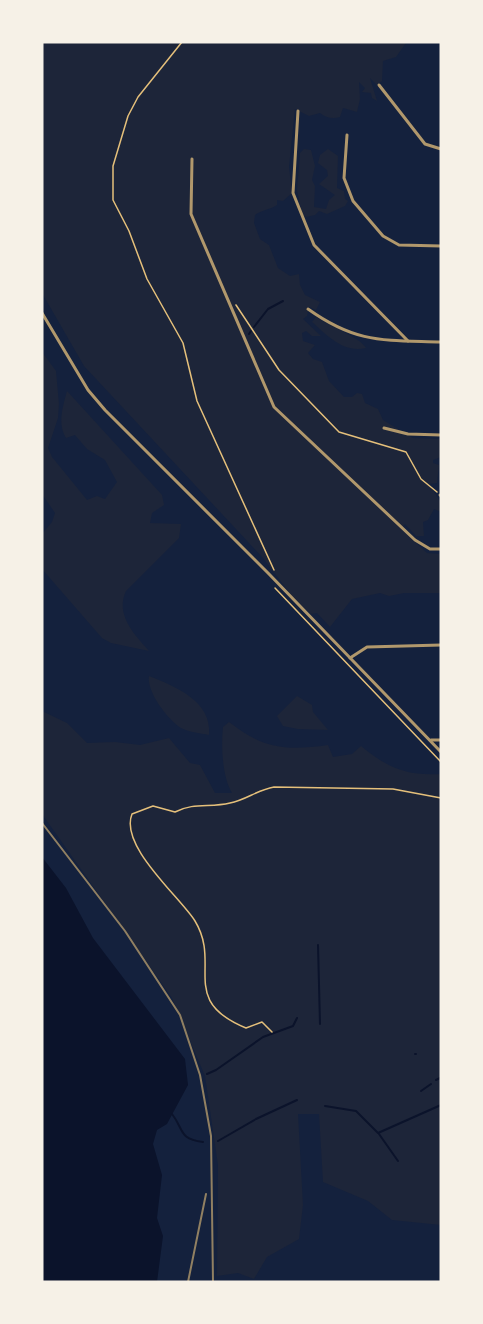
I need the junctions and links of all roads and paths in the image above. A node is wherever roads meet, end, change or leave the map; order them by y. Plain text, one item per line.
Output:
1 (182, 42) edge
2 (379, 85) dead end
3 (298, 111) dead end
4 (347, 135) dead end
5 (441, 149) edge
6 (192, 159) dead end
7 (441, 246) edge
8 (233, 301) dead end
9 (308, 309) dead end
10 (42, 313) edge
11 (408, 341) junction
12 (441, 342) edge
13 (384, 428) dead end
14 (441, 435) edge
15 (441, 495) edge
16 (441, 549) edge
17 (274, 570) dead end
18 (272, 585) dead end
19 (441, 645) edge
20 (350, 658) junction
21 (430, 740) junction
22 (441, 740) edge
23 (441, 752) edge
24 (441, 762) edge
25 (441, 798) edge
26 (272, 1032) dead end

1 - 17 path
2 - 5 street
3 - 11 street
4 - 7 street
6 - 16 street
8 - 15 path
9 - 11 street
10 - 20 street
11 - 12 street
13 - 14 street
18 - 24 path
19 - 20 street
20 - 21 street
21 - 22 street
21 - 23 street
25 - 26 path

